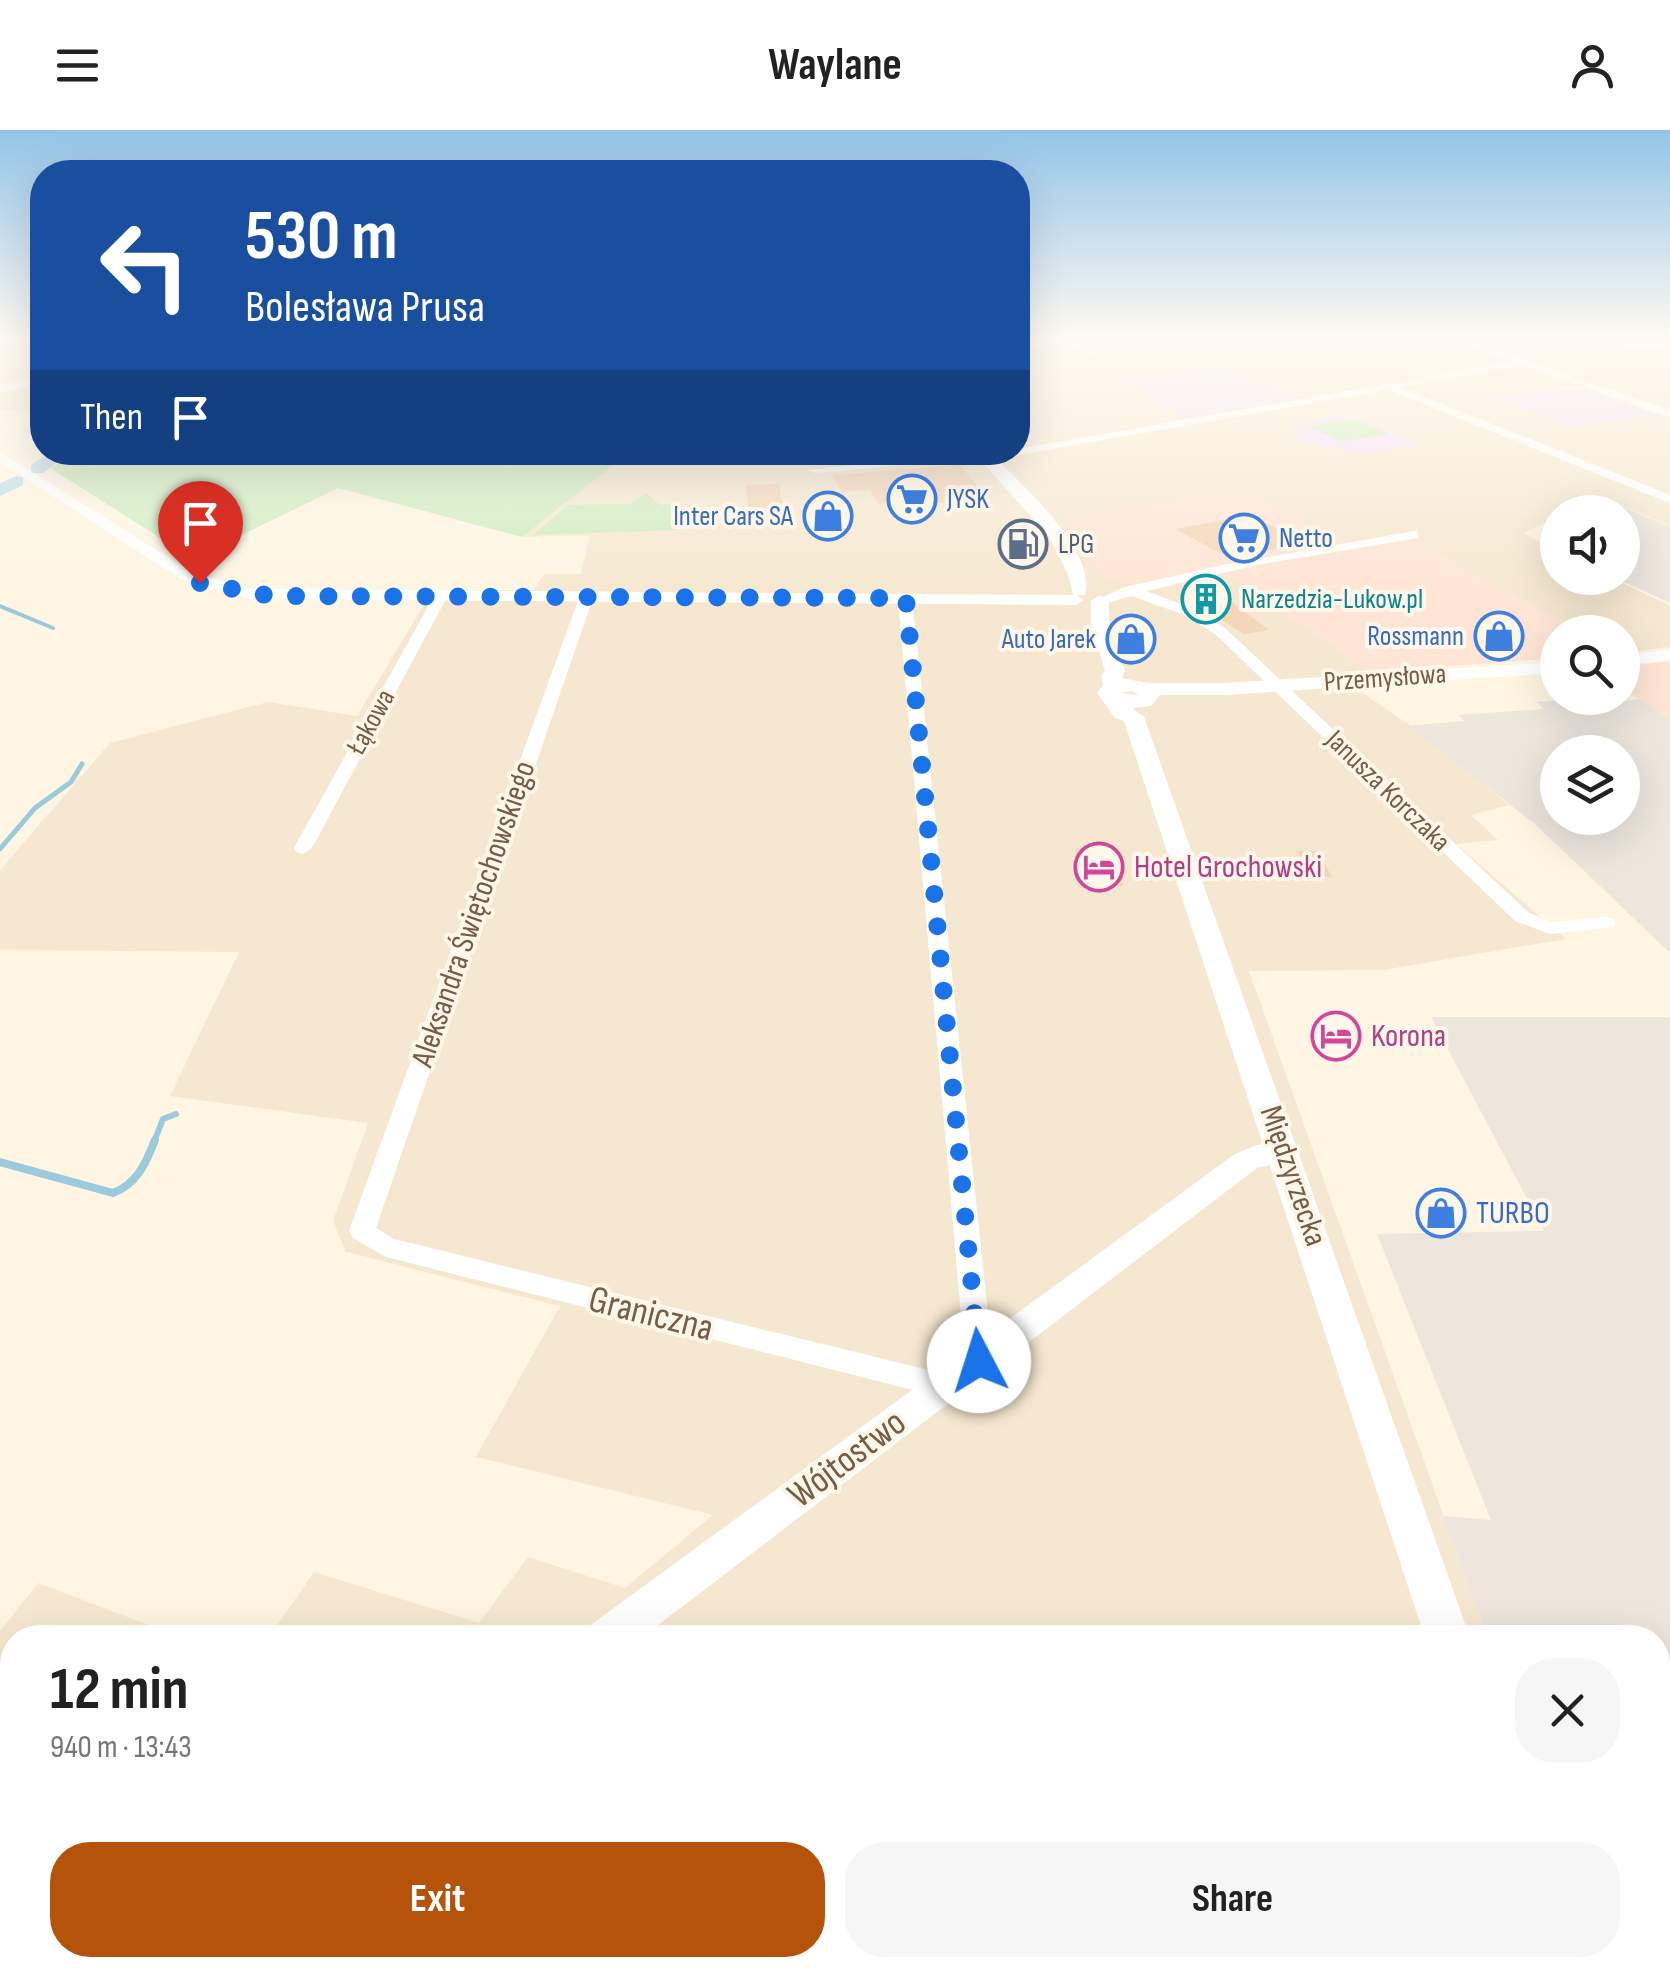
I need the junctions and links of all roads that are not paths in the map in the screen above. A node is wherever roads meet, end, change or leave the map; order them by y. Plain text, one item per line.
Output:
1 (1179, 423) edge
2 (1481, 423) edge
3 (1030, 450) edge
4 (0, 456) edge
5 (871, 465) edge
6 (992, 465) edge
7 (815, 470) dead end
8 (1670, 499) edge
9 (1414, 535) dead end
10 (1130, 590) junction
11 (1087, 594) junction
12 (440, 597) junction
13 (586, 598) junction
14 (906, 598) junction
15 (1670, 655) edge
16 (1640, 659) edge
17 (1540, 668) edge
18 (1280, 685) junction
19 (1131, 694) junction
20 (303, 848) dead end
21 (1606, 923) dead end
22 (1285, 1152) junction
23 (362, 1231) joint
24 (979, 1361) junction
25 (945, 1386) junction
26 (624, 1625) edge
27 (1444, 1625) edge

1 - 3 street
2 - 8 street
4 - 12 street
5 - 7 street
6 - 11 main road
9 - 10 street
10 - 11 street
10 - 18 street, Janusza Korczaka
11 - 14 street
11 - 19 main road, Międzyrzecka
12 - 13 street
12 - 20 street, Łąkowa
13 - 14 street
13 - 23 street, Aleksandra Świętochowskiego
14 - 24 street
15 - 16 street
17 - 18 street, Przemysłowa
18 - 19 street, Przemysłowa
18 - 21 street, Janusza Korczaka
19 - 22 main road, Międzyrzecka
22 - 24 street, Wójtostwo
22 - 27 main road, Międzyrzecka
23 - 25 street, Graniczna
24 - 25 street, Wójtostwo
25 - 26 street, Wójtostwo

